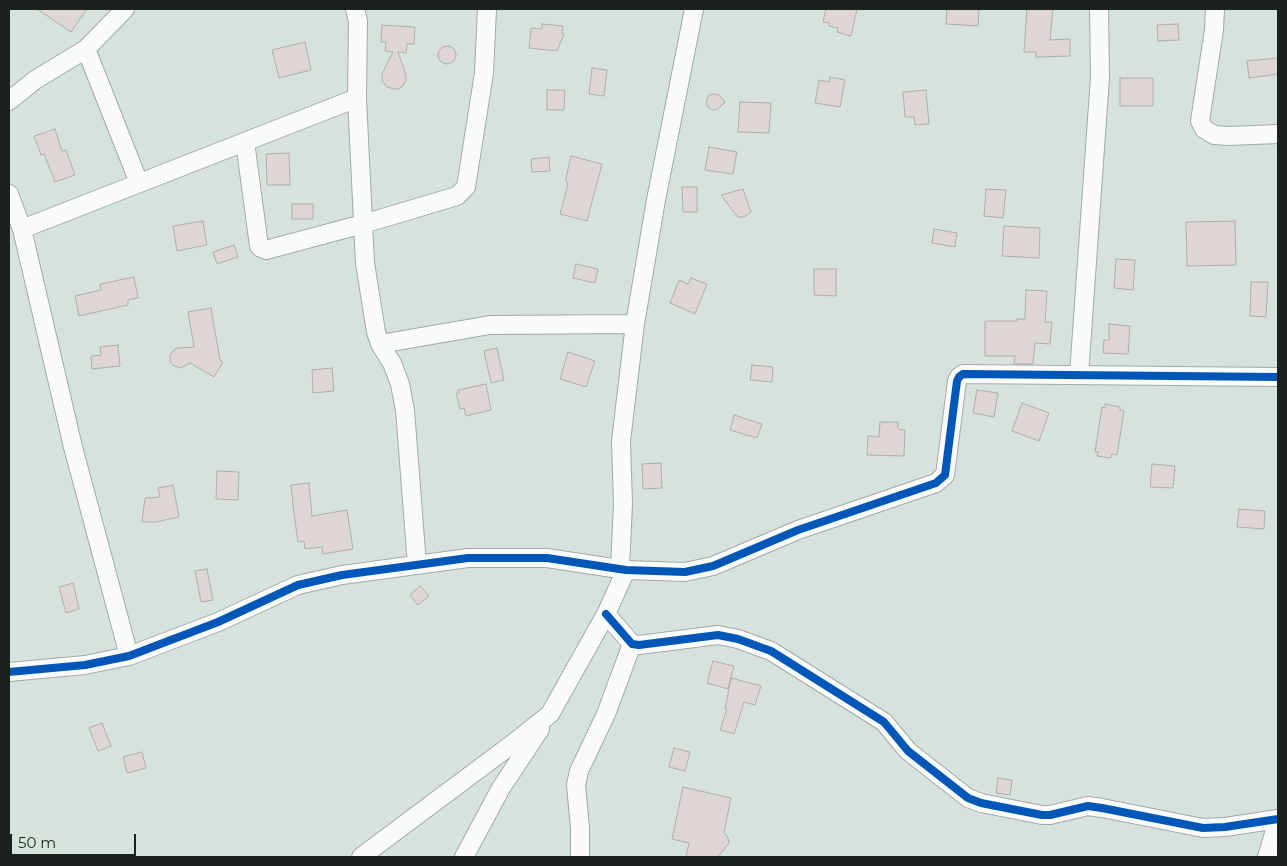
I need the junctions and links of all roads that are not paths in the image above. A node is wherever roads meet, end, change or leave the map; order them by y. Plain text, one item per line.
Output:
1 (125, 9) edge
2 (355, 9) edge
3 (487, 9) edge
4 (694, 9) edge
5 (1099, 9) edge
6 (1215, 9) edge
7 (86, 49) junction
8 (357, 98) junction
9 (9, 101) edge
10 (1278, 134) edge
11 (245, 142) junction
12 (139, 183) junction
13 (9, 194) edge
14 (362, 224) junction
15 (22, 229) junction
16 (635, 324) junction
17 (380, 344) junction
18 (1079, 375) junction
19 (1278, 378) edge
20 (417, 565) junction
21 (623, 569) junction
22 (606, 614) junction
23 (632, 644) junction
24 (129, 656) junction
25 (9, 672) edge
26 (550, 714) junction
27 (1278, 819) edge
28 (471, 854) edge
29 (361, 857) edge
30 (580, 857) edge
31 (1267, 857) edge

1 - 7 street
2 - 8 street
3 - 14 street
4 - 16 street
5 - 18 street
6 - 10 street
7 - 9 street
7 - 12 street
8 - 11 street
8 - 14 street
11 - 12 street
11 - 14 street
12 - 15 street
13 - 15 street
14 - 17 street
15 - 24 street
16 - 17 street
16 - 21 street
17 - 20 street
18 - 19 street
18 - 21 street
20 - 21 street
20 - 24 street
21 - 22 street
22 - 23 street
22 - 26 street
23 - 27 street
23 - 30 street
24 - 25 street
26 - 28 street
26 - 29 street
27 - 31 street

